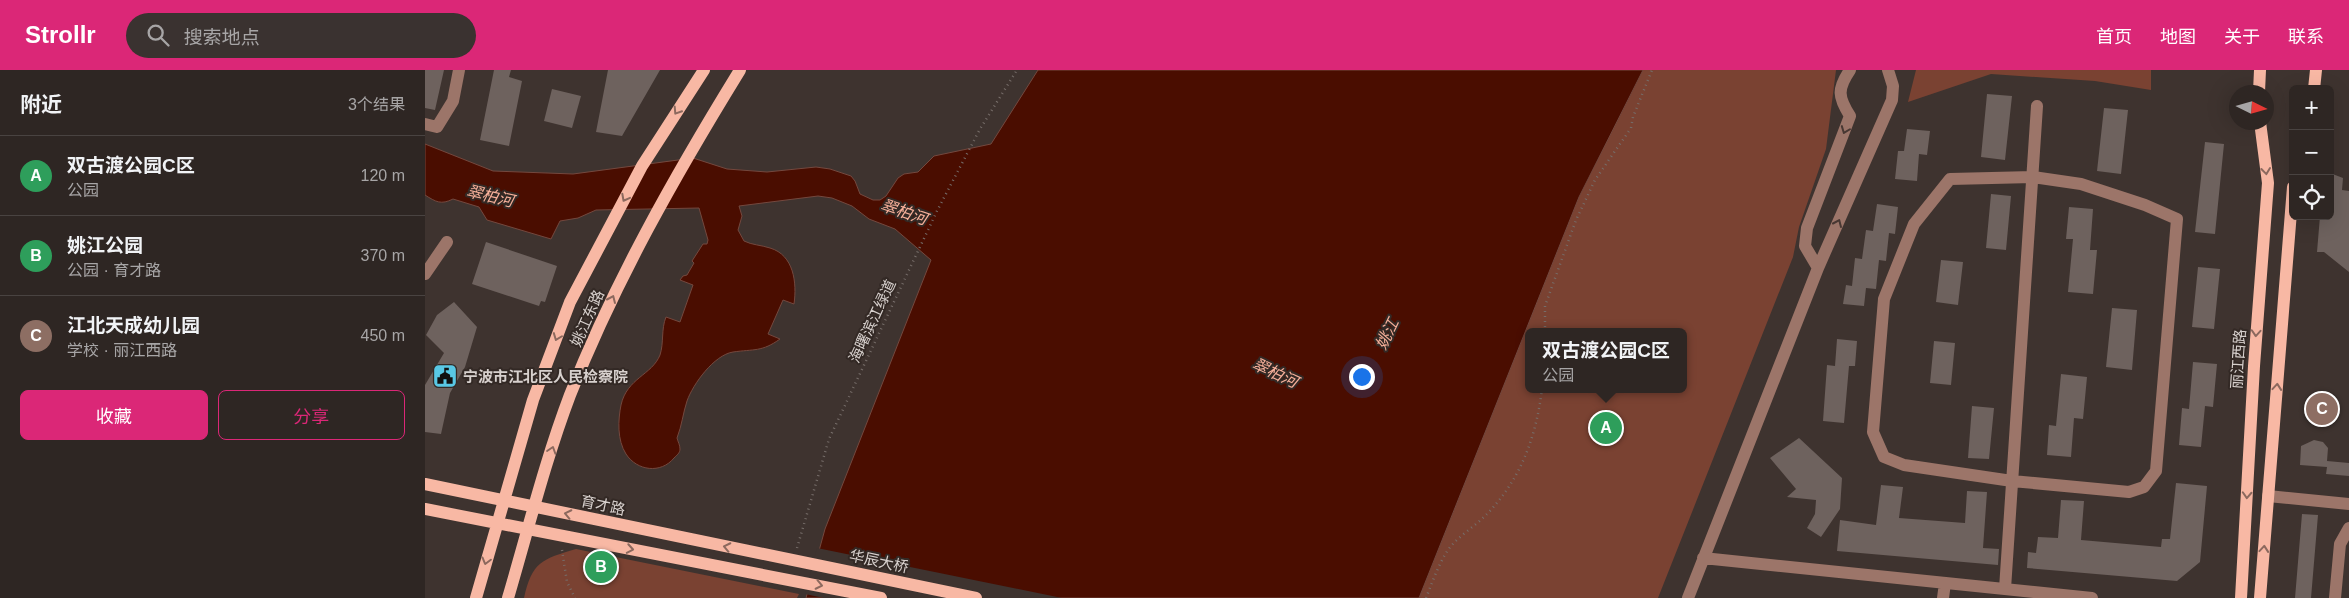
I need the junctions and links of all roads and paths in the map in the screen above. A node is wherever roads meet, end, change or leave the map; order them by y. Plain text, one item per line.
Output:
1 (459, 70) edge
2 (704, 70) edge
3 (740, 70) edge
4 (1017, 70) edge
5 (1652, 70) edge
6 (1850, 70) edge
7 (1888, 70) edge
8 (2260, 70) edge
9 (2316, 70) edge
10 (2259, 85) edge
11 (2314, 85) edge
12 (2037, 106) dead end
13 (425, 124) edge
14 (2261, 130) edge
15 (2033, 177) junction
16 (2290, 220) edge
17 (447, 242) dead end
18 (1818, 268) junction
19 (425, 274) edge
20 (1545, 328) edge
21 (1541, 393) edge
22 (2012, 481) junction
23 (425, 484) edge
24 (2268, 496) junction
25 (503, 501) junction
26 (2349, 504) edge
27 (534, 507) junction
28 (425, 509) edge
29 (496, 524) junction
30 (2349, 528) edge
31 (528, 530) junction
32 (559, 536) junction
33 (796, 553) dead end
34 (775, 556) joint
35 (1703, 558) junction
36 (1945, 583) junction
37 (2005, 589) junction
38 (476, 598) edge
39 (508, 598) edge
40 (575, 598) edge
41 (881, 598) edge
42 (976, 598) edge
43 (1426, 598) edge
44 (1688, 598) edge
45 (1943, 598) edge
46 (2092, 598) edge
47 (2241, 598) edge
48 (2260, 598) edge
49 (2335, 598) edge

1 - 13 street
2 -> 25 main road, 姚江东路
27 -> 3 main road, 姚江东路
4 - 33 path, 海曙滨江绿道
5 - 20 path
6 -> 18 street
18 -> 7 street
8 - 10 main road
9 - 11 main road
12 - 15 street
14 -> 47 main road, 丽江西路
15 - 22 street
15 - 22 street
15 - 22 street
24 -> 16 main road
17 - 19 street
18 - 35 street
21 - 43 path
22 - 37 street
23 - 25 main road, 育才路
24 - 26 street
48 -> 24 main road
25 - 27 main road, 育才路
25 - 29 main road, 姚江东路
27 - 31 main road, 姚江东路
34 -> 27 main road, 育才路
28 - 29 main road
29 - 31 main road
29 -> 38 main road, 姚江东路
30 - 49 street
31 - 32 main road
31 - 39 main road, 姚江东路
32 - 40 path
32 -> 41 main road
34 - 42 main road, 华辰大桥
35 - 36 street
35 - 44 street
36 - 37 street
36 - 45 street
37 - 46 street

